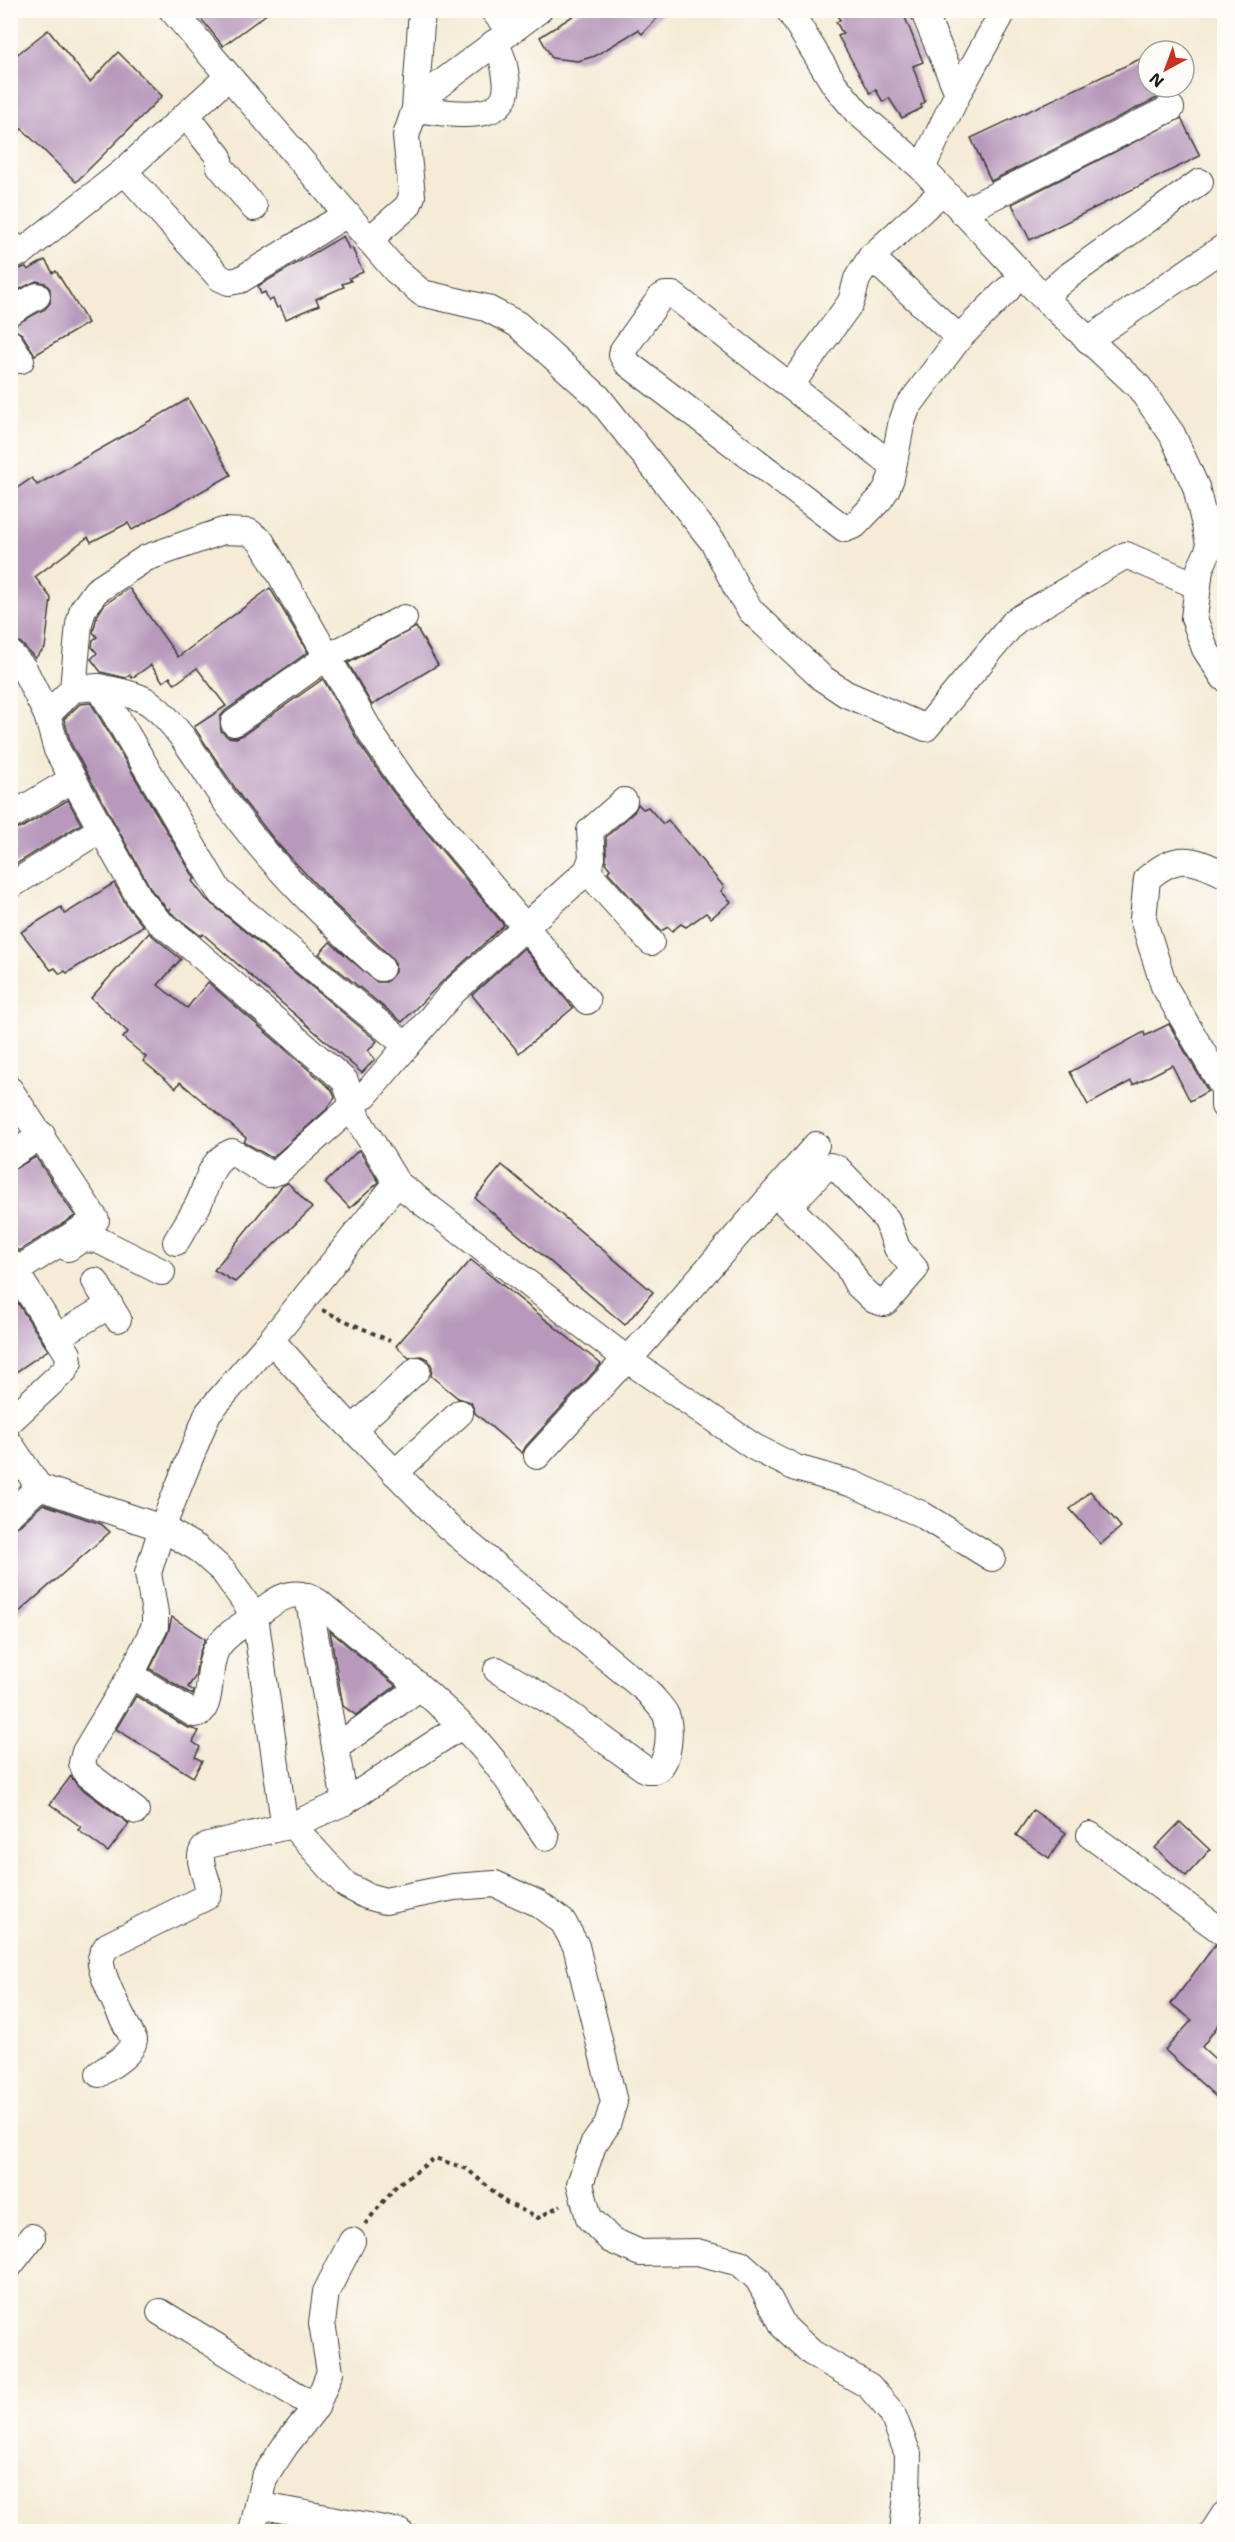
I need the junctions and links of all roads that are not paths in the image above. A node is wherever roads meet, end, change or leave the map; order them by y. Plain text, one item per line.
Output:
1 (172, 10) edge
2 (422, 10) edge
3 (493, 10) edge
4 (539, 10) edge
5 (789, 10) edge
6 (923, 10) edge
7 (1004, 10) edge
8 (502, 37) junction
9 (228, 77) junction
10 (957, 93) junction
11 (1171, 108) dead end
12 (415, 109) junction
13 (182, 119) junction
14 (922, 168) junction
15 (124, 171) junction
16 (1200, 182) dead end
17 (942, 192) junction
18 (254, 208) dead end
19 (963, 212) junction
20 (347, 213) junction
21 (369, 240) junction
22 (1224, 247) edge
23 (14, 252) edge
24 (871, 257) junction
25 (1008, 289) dead end
26 (37, 296) dead end
27 (1043, 297) junction
28 (10, 312) edge
29 (958, 338) junction
30 (1088, 340) junction
31 (790, 386) junction
32 (893, 466) junction
33 (1217, 543) edge
34 (1198, 586) junction
35 (404, 618) dead end
36 (10, 653) edge
37 (327, 657) junction
38 (1224, 678) edge
39 (99, 687) junction
40 (73, 689) junction
41 (47, 715) junction
42 (234, 723) dead end
43 (73, 779) junction
44 (624, 801) dead end
45 (13, 814) dead end
46 (101, 829) junction
47 (587, 871) junction
48 (1224, 874) edge
49 (10, 885) edge
50 (525, 927) junction
51 (651, 942) dead end
52 (381, 968) dead end
53 (587, 1001) dead end
54 (407, 1046) junction
55 (10, 1090) edge
56 (353, 1104) junction
57 (1224, 1106) edge
58 (42, 1135) junction
59 (816, 1145) dead end
60 (10, 1156) edge
61 (397, 1183) junction
62 (782, 1200) junction
63 (176, 1242) dead end
64 (16, 1271) edge
65 (162, 1272) dead end
66 (95, 1281) dead end
67 (57, 1337) junction
68 (271, 1340) junction
69 (628, 1360) junction
70 (417, 1370) dead end
71 (460, 1413) dead end
72 (10, 1421) edge
73 (353, 1430) junction
74 (10, 1444) edge
75 (537, 1456) dead end
76 (395, 1473) junction
77 (39, 1487) junction
78 (10, 1514) edge
79 (162, 1528) junction
80 (992, 1558) dead end
81 (308, 1596) junction
82 (255, 1616) junction
83 (497, 1670) dead end
84 (131, 1675) junction
85 (419, 1688) junction
86 (461, 1726) junction
87 (335, 1748) junction
88 (345, 1802) junction
89 (136, 1811) dead end
90 (292, 1825) junction
91 (1090, 1835) dead end
92 (546, 1837) dead end
93 (1224, 1933) edge
94 (99, 2074) dead end
95 (32, 2237) dead end
96 (352, 2241) road end
97 (10, 2265) edge
98 (160, 2312) dead end
99 (316, 2407) junction
100 (258, 2505) junction
101 (1224, 2515) edge
102 (252, 2532) edge
103 (400, 2532) edge
104 (903, 2532) edge
105 (1213, 2532) edge

1 - 9 street
2 - 12 street
3 - 8 street
4 - 8 street
5 - 14 street
6 - 10 street
7 - 10 street
8 - 12 street
8 - 12 street
9 - 13 street
9 - 20 street
10 - 14 street
11 - 19 street
12 - 21 street
13 - 15 street
13 - 18 street
14 - 17 street
15 - 20 street
15 - 23 street
16 - 27 street
17 - 19 street
17 - 24 street
19 - 27 street
20 - 21 street
21 - 34 street
22 - 30 street
24 - 29 street
24 - 31 street
25 - 29 street
26 - 28 street
27 - 30 street
29 - 32 street
30 - 33 street
31 - 32 street
31 - 32 street
33 - 34 street
34 - 38 street
35 - 37 street
36 - 41 street
37 - 40 street
37 - 42 street
37 - 50 street
39 - 40 street
39 - 52 street
39 - 54 street
40 - 41 street
41 - 43 street
43 - 45 street
43 - 46 street
44 - 47 street
46 - 49 street
46 - 56 street
47 - 50 street
47 - 51 street
48 - 57 street
50 - 53 street
50 - 54 street
54 - 56 street
55 - 58 street
56 - 61 street
56 - 63 street
58 - 60 street
58 - 64 street
59 - 62 street
61 - 68 street
61 - 69 street
62 - 62 street
62 - 69 street
64 - 65 street
64 - 67 street
66 - 67 street
67 - 72 street
68 - 73 street
68 - 79 street
69 - 75 street
69 - 80 street
70 - 73 street
71 - 76 street
73 - 76 street
74 - 77 street
76 - 83 street
77 - 78 street
77 - 79 street
79 - 82 street
79 - 84 street
81 - 82 street
81 - 85 street
81 - 87 street
82 - 84 street
82 - 90 street
84 - 89 street
85 - 86 street
85 - 87 street
86 - 88 street
86 - 92 street
87 - 88 street
88 - 90 street
90 - 94 street
90 - 104 street
91 - 93 street
95 - 97 street
96 - 99 street
98 - 99 street
99 - 100 street
100 - 102 street
100 - 103 street
101 - 105 street

